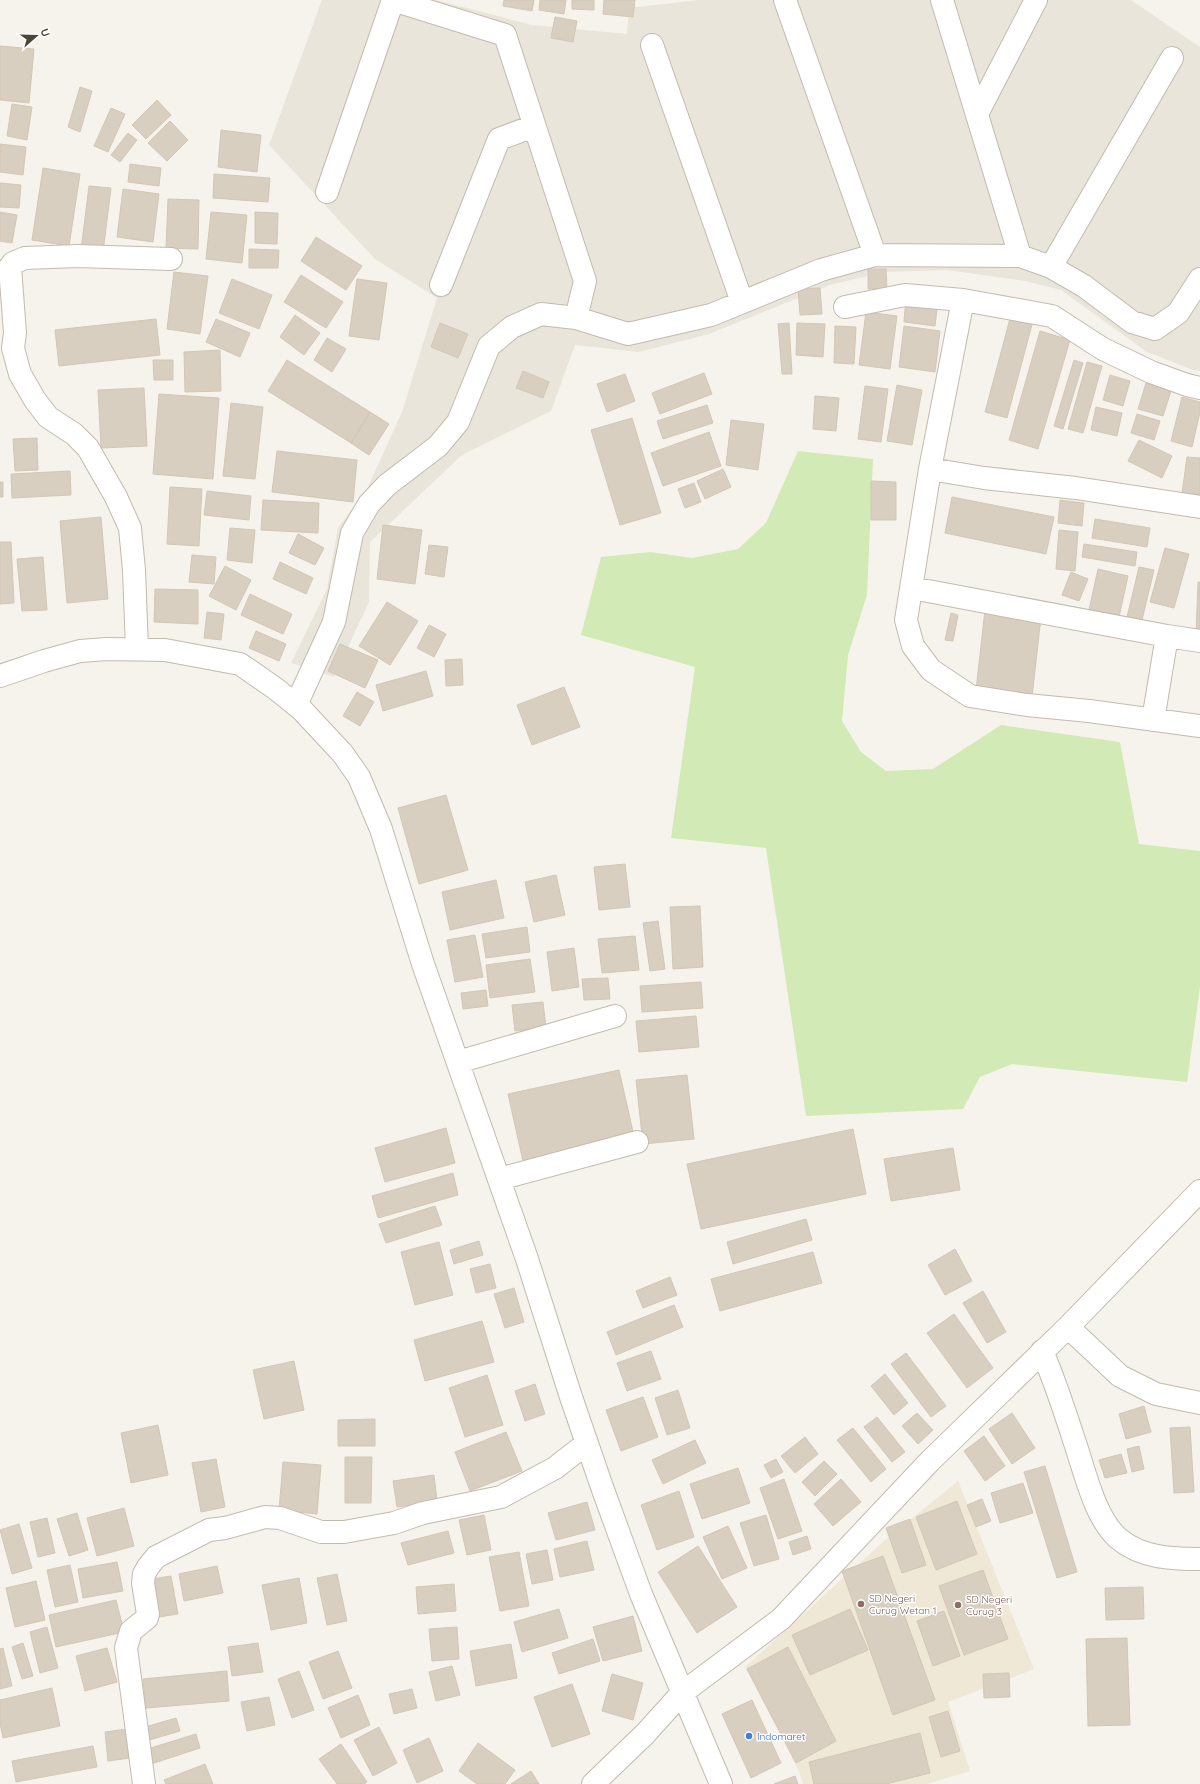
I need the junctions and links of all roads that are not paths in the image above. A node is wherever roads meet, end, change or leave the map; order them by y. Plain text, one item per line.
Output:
1 (785, 0) edge
2 (942, 0) edge
3 (1036, 0) edge
4 (652, 45) dead end
5 (1172, 58) dead end
6 (977, 114) junction
7 (534, 126) junction
8 (327, 192) dead end
9 (875, 255) junction
10 (1020, 256) junction
11 (171, 259) dead end
12 (5, 263) edge
13 (1051, 267) junction
14 (441, 285) dead end
15 (1196, 296) edge
16 (963, 300) junction
17 (742, 302) junction
18 (845, 307) dead end
19 (576, 318) junction
20 (1200, 388) edge
21 (930, 469) junction
22 (1200, 507) edge
23 (912, 588) junction
24 (1167, 636) junction
25 (1200, 641) edge
26 (137, 649) junction
27 (0, 676) edge
28 (296, 705) junction
29 (1153, 720) junction
30 (1200, 726) edge
31 (615, 1016) dead end
32 (458, 1062) junction
33 (637, 1142) dead end
34 (499, 1179) junction
35 (1200, 1191) edge
36 (1068, 1326) junction
37 (1042, 1351) junction
38 (1200, 1403) edge
39 (587, 1443) junction
40 (1200, 1559) edge
41 (682, 1694) junction
42 (144, 1784) edge
43 (593, 1784) edge
44 (721, 1784) edge

1 - 9 street
2 - 6 street
3 - 6 street
4 - 17 street
5 - 13 street
6 - 10 street
7 - 8 street
7 - 14 street
7 - 19 street
9 - 10 street
9 - 17 street
10 - 13 street
11 - 12 street
12 - 26 street
13 - 15 street
16 - 18 street
16 - 20 street
16 - 21 street
17 - 19 street
19 - 28 street
21 - 22 street
21 - 23 street
23 - 24 street
23 - 29 street
24 - 25 street
24 - 29 street
26 - 27 street
26 - 28 street
28 - 32 street
29 - 30 street
31 - 32 street
32 - 34 street
33 - 34 street
34 - 39 street
35 - 36 street
36 - 37 street
36 - 38 street
37 - 40 street
37 - 41 street
39 - 41 street
39 - 42 street
41 - 43 street
41 - 44 street

